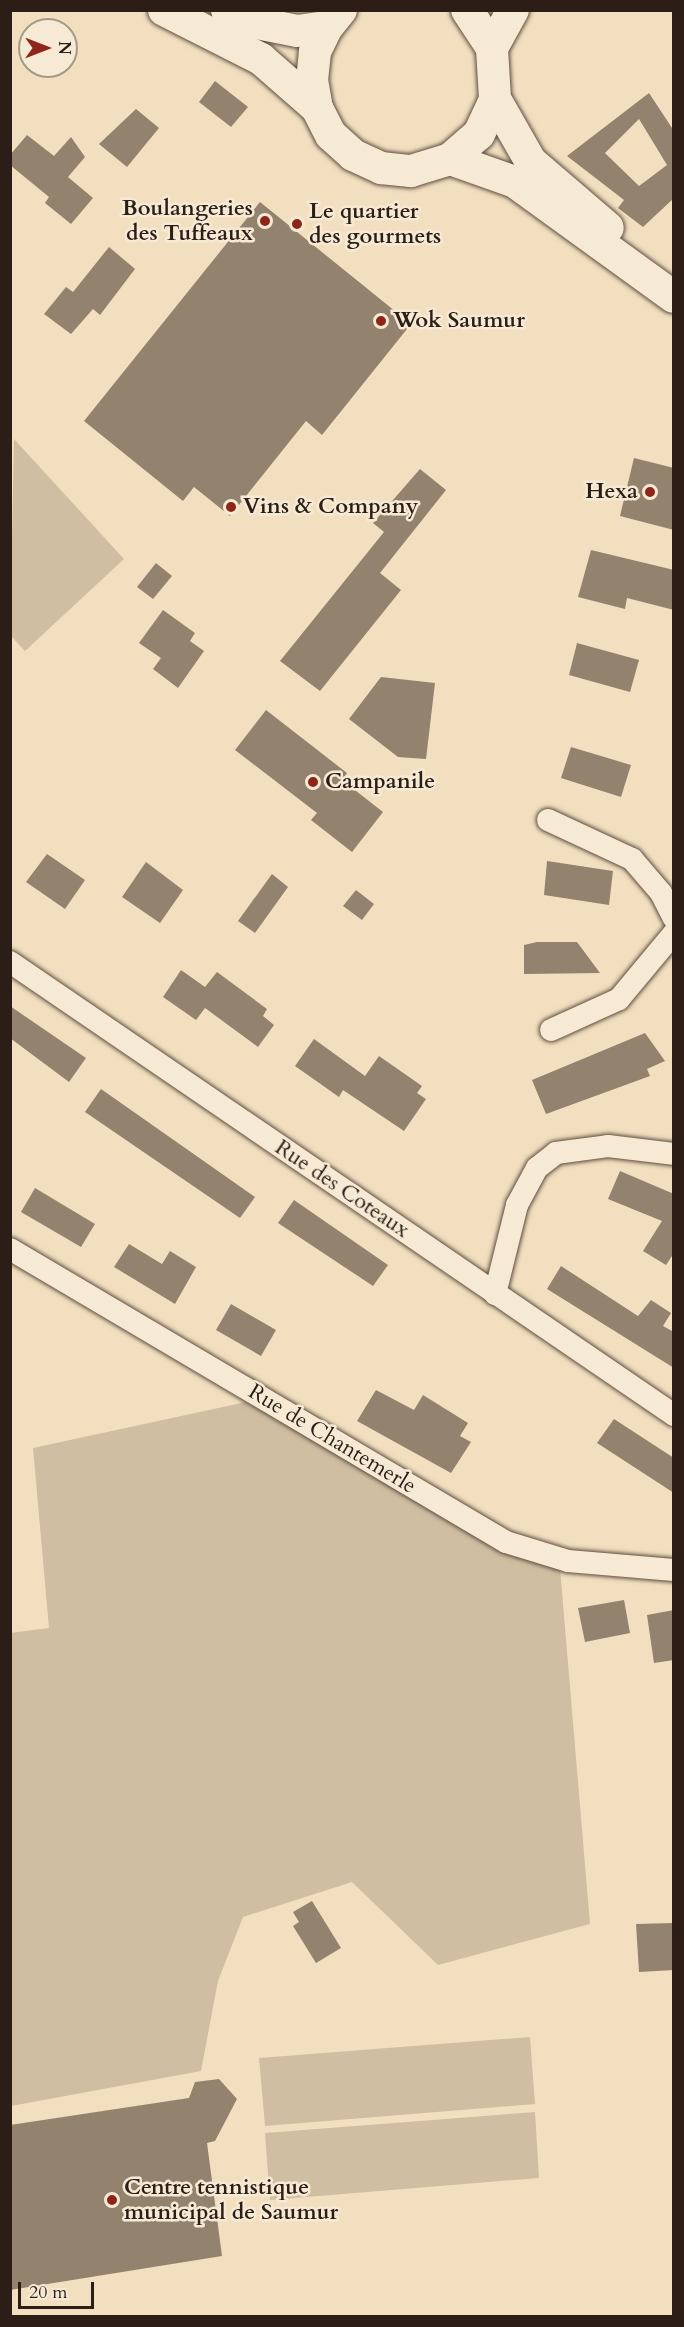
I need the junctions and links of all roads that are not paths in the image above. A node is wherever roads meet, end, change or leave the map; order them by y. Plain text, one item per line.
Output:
1 (164, 10) edge
2 (226, 10) edge
3 (467, 10) edge
4 (513, 10) edge
5 (337, 15) edge
6 (492, 48) junction
7 (495, 99) junction
8 (317, 108) junction
9 (450, 159) junction
10 (674, 287) edge
11 (674, 297) edge
12 (548, 820) dead end
13 (674, 918) edge
14 (674, 933) edge
15 (10, 962) edge
16 (551, 1030) dead end
17 (674, 1154) edge
18 (10, 1249) edge
19 (495, 1294) junction
20 (674, 1415) edge
21 (674, 1570) edge

1 - 8 main road
2 - 5 main road
3 - 6 main road
4 - 6 main road
5 - 8 main road
6 - 7 main road
7 - 9 main road
7 - 10 main road
8 - 9 main road
9 - 11 main road
12 - 13 street
14 - 16 street
15 - 19 street, Rue des Coteaux
17 - 19 street
18 - 21 street, Rue de Chantemerle
19 - 20 street, Rue des Coteaux

